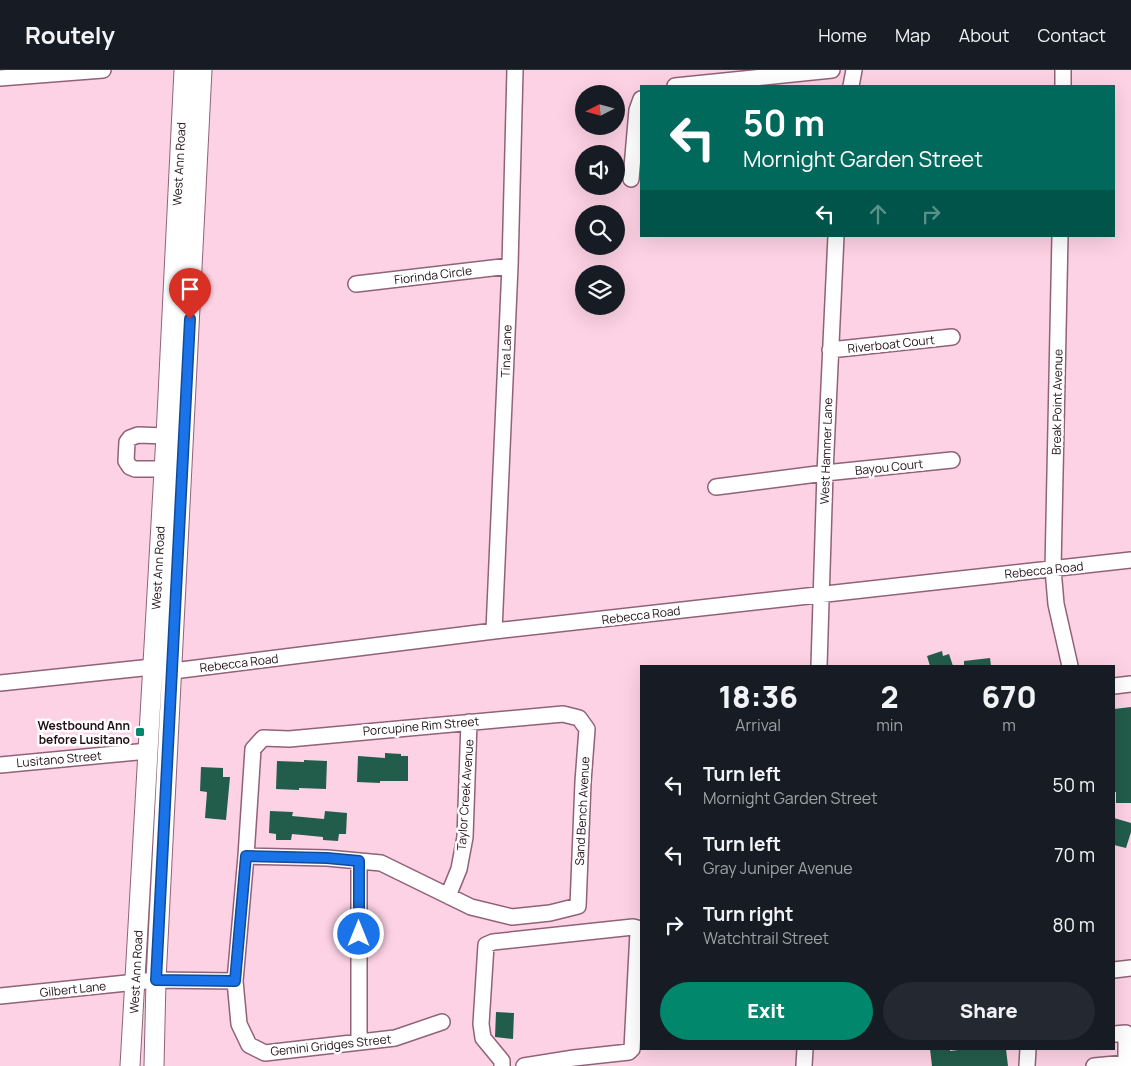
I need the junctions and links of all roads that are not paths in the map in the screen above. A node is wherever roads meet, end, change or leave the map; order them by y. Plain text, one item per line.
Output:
1 (102, 70) edge
2 (184, 70) edge
3 (202, 70) edge
4 (515, 70) edge
5 (832, 70) edge
6 (854, 70) edge
7 (1063, 70) edge
8 (0, 78) edge
9 (770, 81) edge
10 (694, 85) edge
11 (851, 85) edge
12 (1063, 85) edge
13 (640, 102) edge
14 (631, 179) dead end
15 (836, 237) edge
16 (1060, 237) edge
17 (510, 266) junction
18 (356, 284) dead end
19 (952, 337) dead end
20 (830, 350) junction
21 (178, 378) junction
22 (166, 436) junction
23 (952, 460) dead end
24 (164, 470) junction
25 (825, 473) junction
26 (716, 487) dead end
27 (1131, 560) edge
28 (1053, 569) junction
29 (822, 594) junction
30 (494, 631) junction
31 (819, 665) edge
32 (1070, 665) edge
33 (152, 667) junction
34 (173, 671) junction
35 (0, 683) edge
36 (1131, 684) edge
37 (1115, 686) edge
38 (579, 718) joint
39 (469, 722) junction
40 (148, 751) junction
41 (0, 765) edge
42 (246, 856) junction
43 (359, 861) junction
44 (448, 896) junction
45 (1131, 968) edge
46 (1115, 970) edge
47 (146, 981) junction
48 (235, 981) junction
49 (0, 996) edge
50 (442, 1022) dead end
51 (1115, 1034) edge
52 (359, 1042) junction
53 (805, 1050) edge
54 (1028, 1050) edge
55 (1126, 1064) edge
56 (130, 1066) edge
57 (154, 1066) edge
58 (502, 1066) edge
59 (524, 1066) edge
60 (804, 1066) edge
61 (1027, 1066) edge
62 (1094, 1066) edge

1 - 8 street
2 - 21 main road, West Ann Road
3 - 21 main road, West Ann Road
4 - 17 street, Tina Lane
5 - 9 street
6 - 11 street
7 - 12 street
9 - 10 street
13 - 14 street
15 - 20 street, West Hammer Lane
16 - 28 street, Break Point Avenue
17 - 18 street, Fiorinda Circle
17 - 30 street, Tina Lane
19 - 20 street, Riverboat Court
20 - 25 street, West Hammer Lane
21 - 22 main road, West Ann Road
21 - 34 main road, West Ann Road
22 - 24 main road, West Ann Road
22 - 24 street
23 - 25 street, Bayou Court
24 - 33 main road, West Ann Road
25 - 26 street, Bayou Court
25 - 29 street, West Hammer Lane
27 - 28 street, Rebecca Road
28 - 29 street, Rebecca Road
28 - 32 street, Break Point Avenue
29 - 30 street, Rebecca Road
29 - 31 street, West Hammer Lane
30 - 34 street, Rebecca Road
33 - 34 street, Rebecca Road
33 - 35 street, Rebecca Road
33 - 40 main road, West Ann Road
34 - 47 main road, West Ann Road
36 - 37 street
38 - 39 street, Porcupine Rim Street
38 - 44 street, Sand Bench Avenue
39 - 42 street, Porcupine Rim Street
39 - 44 street, Taylor Creek Avenue
40 - 41 street, Lusitano Street
40 - 47 main road, West Ann Road
42 - 43 street
42 - 48 street
43 - 44 street
43 - 52 street
45 - 46 street
47 - 48 street, Gilbert Lane
47 - 49 street, Gilbert Lane
47 - 56 main road, West Ann Road
47 - 57 main road, West Ann Road
48 - 52 street, Gemini Gridges Street
50 - 52 street, Gemini Gridges Street
51 - 55 street
53 - 60 street
54 - 61 street
55 - 62 street
58 - 59 street

